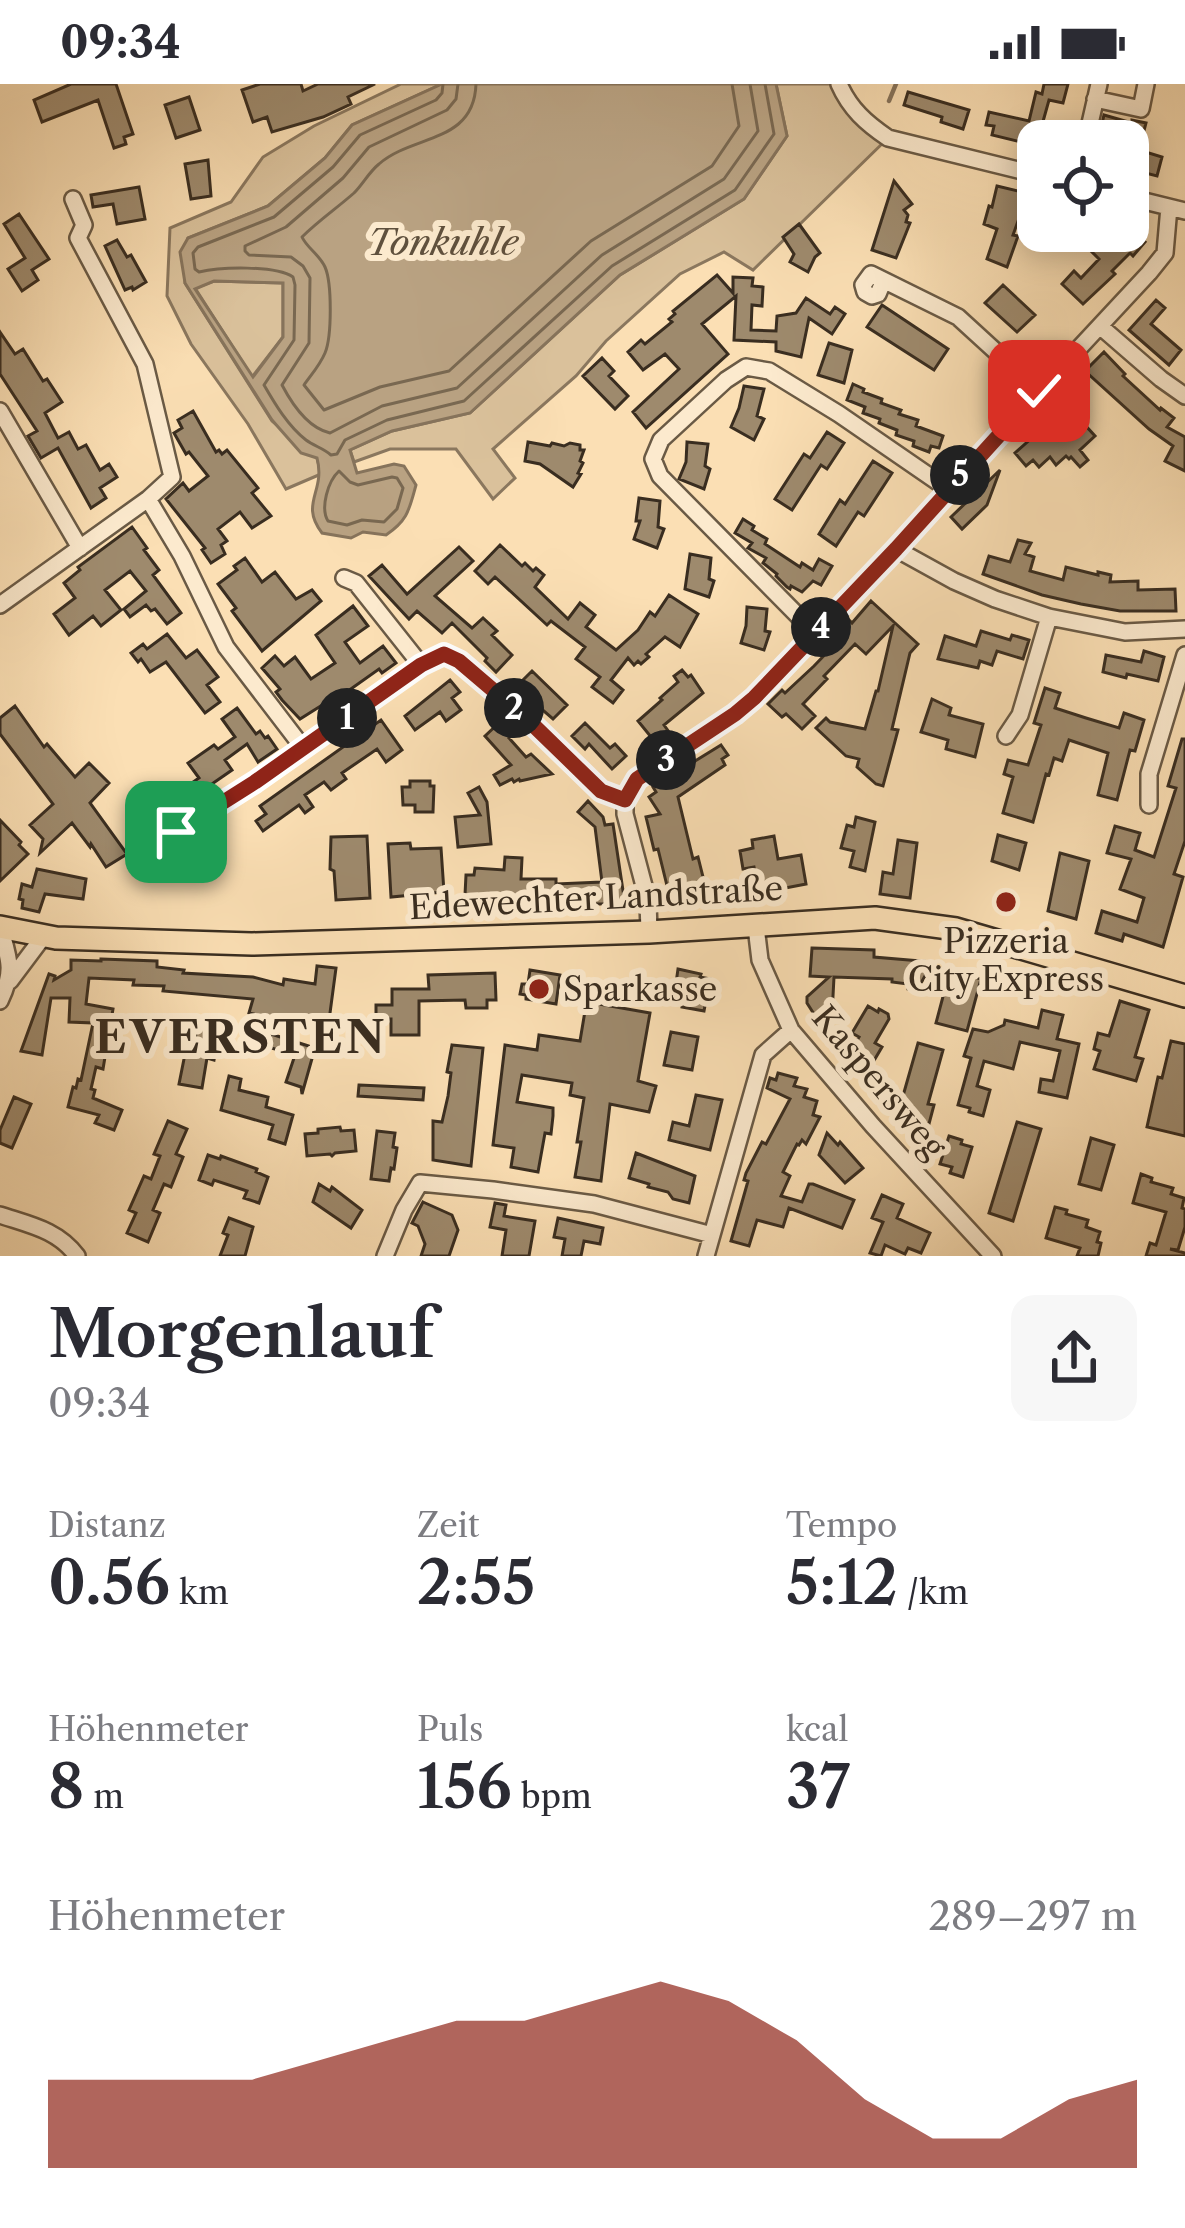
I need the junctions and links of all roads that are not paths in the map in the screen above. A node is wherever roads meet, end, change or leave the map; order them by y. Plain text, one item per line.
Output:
1 (839, 84) edge
2 (1146, 84) edge
3 (1097, 92) edge
4 (1017, 171) edge
5 (73, 199) dead end
6 (1177, 209) edge
7 (884, 282) dead end
8 (1101, 327) junction
9 (1039, 391) junction
10 (1185, 396) edge
11 (0, 411) edge
12 (948, 489) junction
13 (148, 499) junction
14 (80, 548) junction
15 (896, 549) junction
16 (350, 581) dead end
17 (0, 605) edge
18 (1049, 617) junction
19 (1185, 629) edge
20 (815, 633) junction
21 (1185, 655) edge
22 (421, 665) junction
23 (1006, 736) dead end
24 (304, 749) junction
25 (625, 800) junction
26 (1149, 806) dead end
27 (155, 838) dead end
28 (755, 926) junction
29 (0, 927) edge
30 (649, 932) junction
31 (43, 937) junction
32 (10, 981) junction
33 (1185, 996) edge
34 (0, 1001) edge
35 (791, 1030) junction
36 (0, 1215) edge
37 (712, 1235) junction
38 (77, 1256) edge
39 (385, 1256) edge
40 (706, 1256) edge
41 (993, 1256) edge

1 - 4 street
2 - 3 street
5 - 13 street
6 - 8 street
7 - 9 street
8 - 9 street
8 - 10 street
9 - 12 street
11 - 14 street
12 - 15 street
12 - 20 street
13 - 14 street
13 - 24 street
14 - 17 street
15 - 18 street
15 - 20 street
16 - 22 street
18 - 19 street
18 - 23 street
20 - 25 street
21 - 26 street
22 - 24 street
22 - 25 street
24 - 27 street
25 - 30 street
28 - 30 main road, Edewechter Landstraße
28 - 33 main road, Edewechter Landstraße
28 - 35 street, Kaspersweg
29 - 31 main road, Edewechter Landstraße
29 - 32 street
30 - 31 main road, Edewechter Landstraße
31 - 32 street
32 - 34 street
35 - 37 street
35 - 41 street, Kaspersweg
36 - 38 street
37 - 39 street
37 - 40 street

